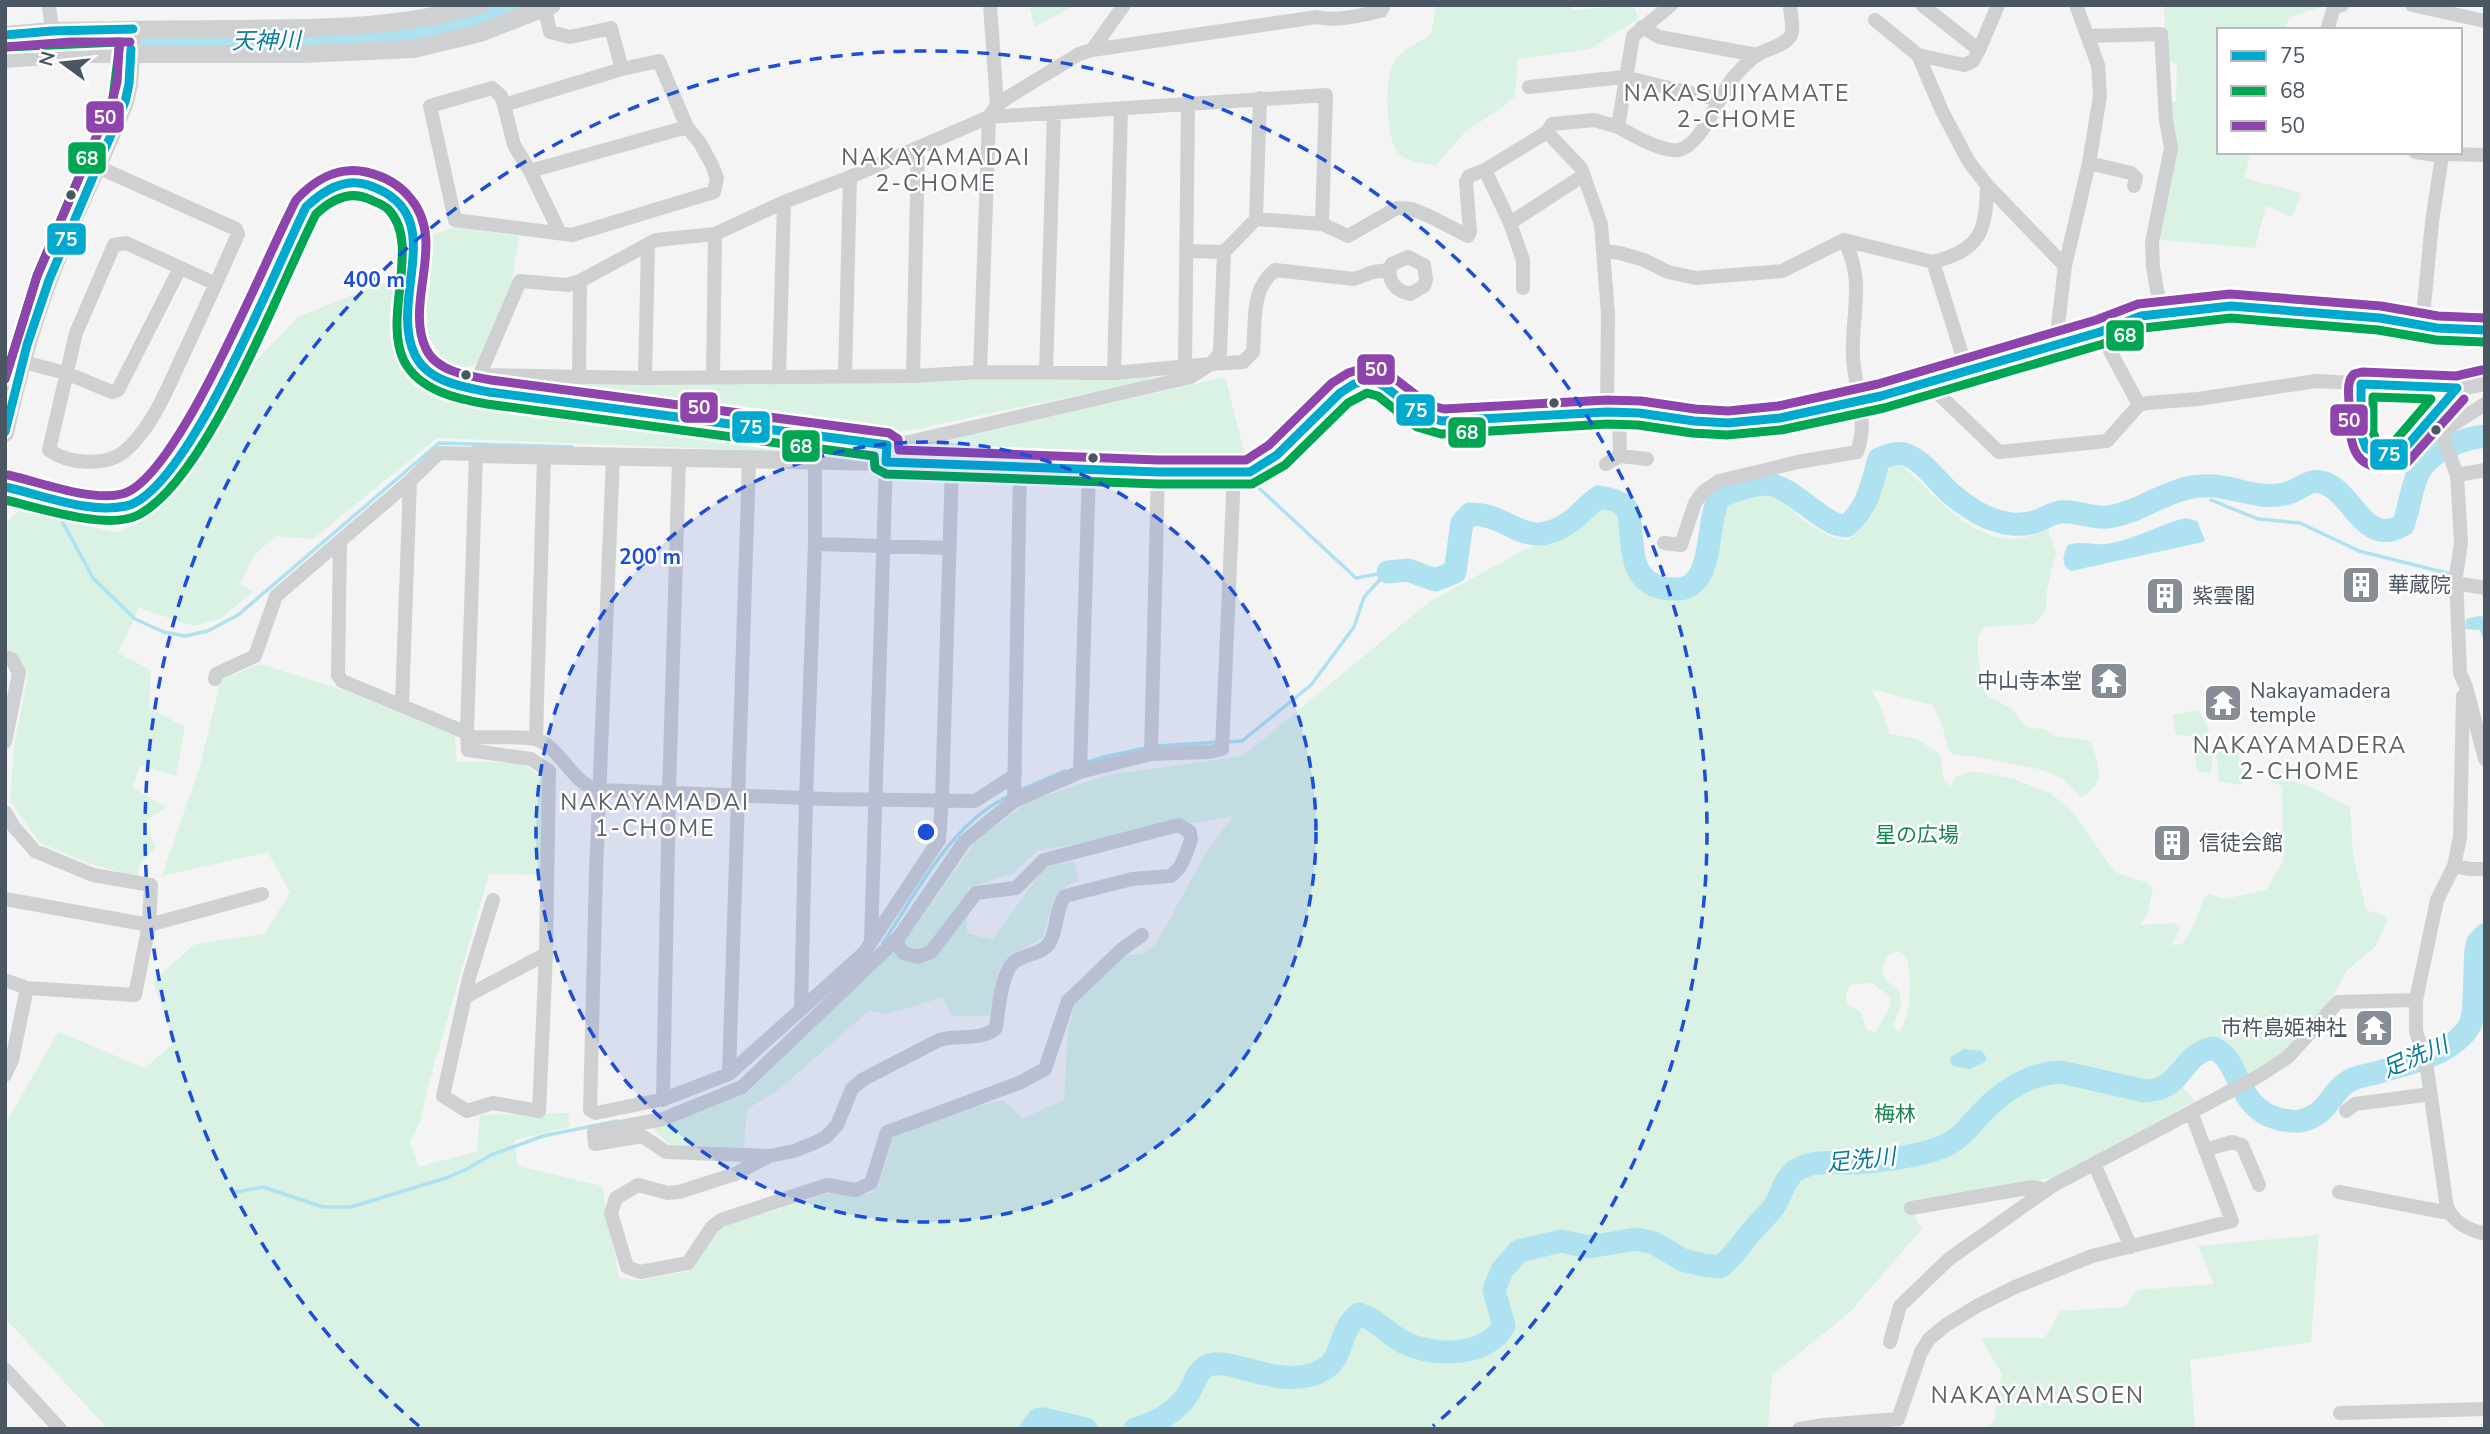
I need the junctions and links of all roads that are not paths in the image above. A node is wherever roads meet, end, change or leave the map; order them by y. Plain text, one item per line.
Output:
1 (49, 5) edge
2 (480, 5) edge
3 (990, 5) edge
4 (1124, 5) edge
5 (1384, 5) edge
6 (1671, 5) edge
7 (1790, 5) edge
8 (1922, 5) edge
9 (1998, 5) edge
10 (2076, 5) edge
11 (2342, 5) edge
12 (2412, 5) edge
13 (547, 6) edge
14 (1875, 20) dead end
15 (2485, 21) edge
16 (1642, 27) junction
17 (2329, 28) edge
18 (303, 29) junction
19 (52, 31) junction
20 (5, 35) edge
21 (2089, 36) junction
22 (131, 42) junction
23 (1092, 50) junction
24 (1979, 50) junction
25 (302, 54) junction
26 (1757, 55) junction
27 (1918, 55) junction
28 (5, 60) edge
29 (622, 69) junction
30 (1624, 77) junction
31 (1529, 87) dead end
32 (1260, 98) junction
33 (1720, 100) junction
34 (1188, 103) junction
35 (504, 105) junction
36 (1121, 108) junction
37 (993, 111) junction
38 (1054, 113) junction
39 (687, 127) junction
40 (1618, 127) junction
41 (1547, 132) junction
42 (918, 148) junction
43 (2428, 154) edge
44 (2485, 155) edge
45 (2442, 156) junction
46 (2089, 163) junction
47 (98, 167) junction
48 (1485, 170) junction
49 (530, 172) junction
50 (1584, 175) junction
51 (850, 177) junction
52 (1987, 185) junction
53 (2134, 186) dead end
54 (784, 202) junction
55 (1256, 219) junction
56 (1510, 223) junction
57 (1322, 224) junction
58 (560, 233) junction
59 (715, 234) junction
60 (1844, 240) junction
61 (648, 244) junction
62 (1186, 251) junction
63 (1224, 251) junction
64 (1603, 251) junction
65 (1933, 262) junction
66 (2065, 266) junction
67 (180, 268) junction
68 (1389, 270) dead end
69 (580, 281) junction
70 (215, 284) junction
71 (1524, 288) dead end
72 (2161, 313) junction
73 (2421, 327) junction
74 (2485, 330) edge
75 (2100, 332) junction
76 (2056, 343) junction
77 (23, 362) junction
78 (1211, 364) junction
79 (1185, 366) junction
80 (1967, 370) junction
81 (980, 372) junction
82 (1046, 372) junction
83 (66, 373) junction
84 (1114, 373) junction
85 (779, 376) junction
86 (845, 376) junction
87 (913, 376) junction
88 (579, 377) junction
89 (713, 377) junction
90 (645, 378) junction
91 (477, 382) junction
92 (2485, 382) edge
93 (1927, 383) junction
94 (2457, 388) joint
95 (1859, 401) junction
96 (2485, 404) edge
97 (2139, 405) junction
98 (1613, 412) junction
99 (5, 433) edge
100 (886, 453) junction
101 (476, 454) junction
102 (544, 456) junction
103 (1620, 456) junction
104 (612, 457) junction
105 (679, 459) junction
106 (1647, 459) dead end
107 (749, 461) junction
108 (815, 462) junction
109 (1606, 464) dead end
110 (952, 465) junction
111 (1020, 467) junction
112 (1089, 470) junction
113 (2485, 470) edge
114 (1158, 472) junction
115 (1234, 473) junction
116 (2457, 475) junction
117 (410, 481) junction
118 (5, 487) edge
119 (340, 542) junction
120 (1664, 543) dead end
121 (815, 544) junction
122 (882, 547) junction
123 (950, 548) junction
124 (2456, 583) junction
125 (2485, 588) edge
126 (5, 657) edge
127 (215, 679) dead end
128 (2463, 684) junction
129 (402, 704) junction
130 (467, 735) junction
131 (536, 739) junction
132 (5, 742) edge
133 (1151, 754) junction
134 (2483, 754) edge
135 (2461, 758) junction
136 (1080, 772) junction
137 (1014, 775) junction
138 (600, 790) junction
139 (668, 793) junction
140 (739, 796) junction
141 (806, 799) junction
142 (874, 799) junction
143 (942, 800) junction
144 (1014, 801) junction
145 (5, 812) edge
146 (2454, 866) junction
147 (2485, 869) edge
148 (262, 894) dead end
149 (5, 899) edge
150 (493, 900) dead end
151 (149, 925) junction
152 (1142, 935) dead end
153 (898, 937) junction
154 (871, 941) junction
155 (546, 954) junction
156 (5, 980) edge
157 (27, 988) junction
158 (466, 997) junction
159 (2416, 1000) junction
160 (802, 1009) junction
161 (729, 1074) junction
162 (5, 1075) edge
163 (2431, 1094) junction
164 (663, 1100) junction
165 (590, 1110) junction
166 (2346, 1111) dead end
167 (2191, 1112) junction
168 (593, 1132) junction
169 (2205, 1150) junction
170 (769, 1156) junction
171 (2094, 1164) junction
172 (2259, 1185) dead end
173 (2047, 1190) junction
174 (2339, 1192) dead end
175 (1910, 1208) dead end
176 (2449, 1213) junction
177 (2485, 1234) edge
178 (2131, 1247) junction
179 (1890, 1342) dead end
180 (5, 1369) edge
181 (2485, 1409) edge
182 (2340, 1413) dead end
183 (60, 1429) edge
184 (1799, 1429) edge

1 - 19 street
2 - 18 street
3 - 37 street
4 - 23 street
5 - 23 street
6 - 16 street
7 - 26 street
8 - 24 street
9 - 24 street
10 - 21 street
11 - 17 street
12 - 15 street
13 - 25 street
13 - 29 street
14 - 27 street
16 - 26 street
16 - 30 street
18 - 22 street
18 - 25 street
19 - 20 street
19 - 22 street
21 - 46 street
21 - 72 street
22 - 25 street
22 - 28 street
22 - 47 street
23 - 37 street
24 - 27 street
26 - 33 street
27 - 52 street
29 - 35 street
29 - 39 street
30 - 31 street
30 - 33 street
30 - 40 street
32 - 34 street
32 - 55 street
32 - 57 street
33 - 40 street
34 - 36 street
34 - 62 street
35 - 49 street
35 - 58 street
36 - 38 street
36 - 84 street
37 - 38 street
37 - 42 street
37 - 81 street
38 - 82 street
39 - 49 street
39 - 58 street
40 - 41 street
41 - 48 street
41 - 50 street
42 - 51 street
42 - 87 street
43 - 45 street
44 - 45 street
45 - 73 street
46 - 53 street
46 - 66 street
47 - 70 street
47 - 77 street
48 - 56 street
48 - 57 street
49 - 58 street
50 - 56 street
50 - 64 street
51 - 54 street
51 - 86 street
52 - 65 street
52 - 66 street
54 - 59 street
54 - 85 street
55 - 57 street
55 - 63 street
56 - 71 street
59 - 61 street
59 - 89 street
60 - 64 street
60 - 65 street
60 - 95 street
61 - 69 street
61 - 90 street
62 - 63 street
62 - 79 street
63 - 78 street
64 - 98 street
65 - 80 street
66 - 76 street
67 - 70 street
67 - 83 street
67 - 83 street
68 - 78 street
69 - 88 street
69 - 91 street
70 - 83 street
72 - 73 street
72 - 75 street
73 - 74 street
75 - 76 street
75 - 97 street
76 - 80 street
77 - 83 street
77 - 99 street
78 - 79 street
78 - 100 street
79 - 84 street
80 - 93 street
81 - 82 street
81 - 87 street
82 - 84 street
85 - 86 street
85 - 89 street
86 - 87 street
88 - 90 street
88 - 91 street
89 - 90 street
91 - 100 street
91 - 118 street
92 - 94 street
93 - 95 street
93 - 97 street
94 - 97 street
95 - 98 street
95 - 120 street
96 - 116 street
98 - 103 street
98 - 115 street
100 - 108 street
100 - 110 street
100 - 122 street
101 - 102 street
101 - 117 street
101 - 130 street
102 - 104 street
102 - 131 street
103 - 106 street
103 - 109 street
104 - 105 street
104 - 138 street
105 - 107 street
105 - 139 street
107 - 108 street
107 - 140 street
108 - 121 street
110 - 111 street
110 - 123 street
111 - 112 street
111 - 137 street
112 - 114 street
112 - 136 street
113 - 116 street
114 - 115 street
114 - 133 street
115 - 133 street
116 - 124 street
117 - 119 street
117 - 129 street
119 - 127 street
119 - 129 street
121 - 122 street
121 - 141 street
122 - 123 street
122 - 142 street
123 - 143 street
124 - 125 street
124 - 128 street
126 - 132 street
128 - 134 street
128 - 135 street
129 - 130 street
130 - 131 street
130 - 155 street
131 - 138 street
133 - 136 street
134 - 135 street
135 - 146 street
136 - 144 street
137 - 143 street
137 - 144 street
138 - 139 street
138 - 165 street
139 - 140 street
139 - 164 street
140 - 141 street
140 - 161 street
141 - 142 street
141 - 160 street
142 - 143 street
142 - 154 street
143 - 154 street
144 - 153 street
145 - 151 street
146 - 147 street
146 - 159 street
148 - 151 street
149 - 151 street
150 - 158 street
151 - 157 street
152 - 170 street
153 - 168 street
153 - 170 street
154 - 160 street
155 - 158 street
155 - 158 street
156 - 157 street
157 - 162 street
159 - 163 street
159 - 167 street
160 - 161 street
161 - 164 street
163 - 166 street
163 - 176 street
164 - 165 street
165 - 168 street
167 - 169 street
167 - 171 street
168 - 170 street
169 - 172 street
169 - 178 street
171 - 173 street
171 - 178 street
173 - 175 street
173 - 179 street
174 - 176 street
176 - 177 street
178 - 184 street
180 - 183 street
181 - 182 street

